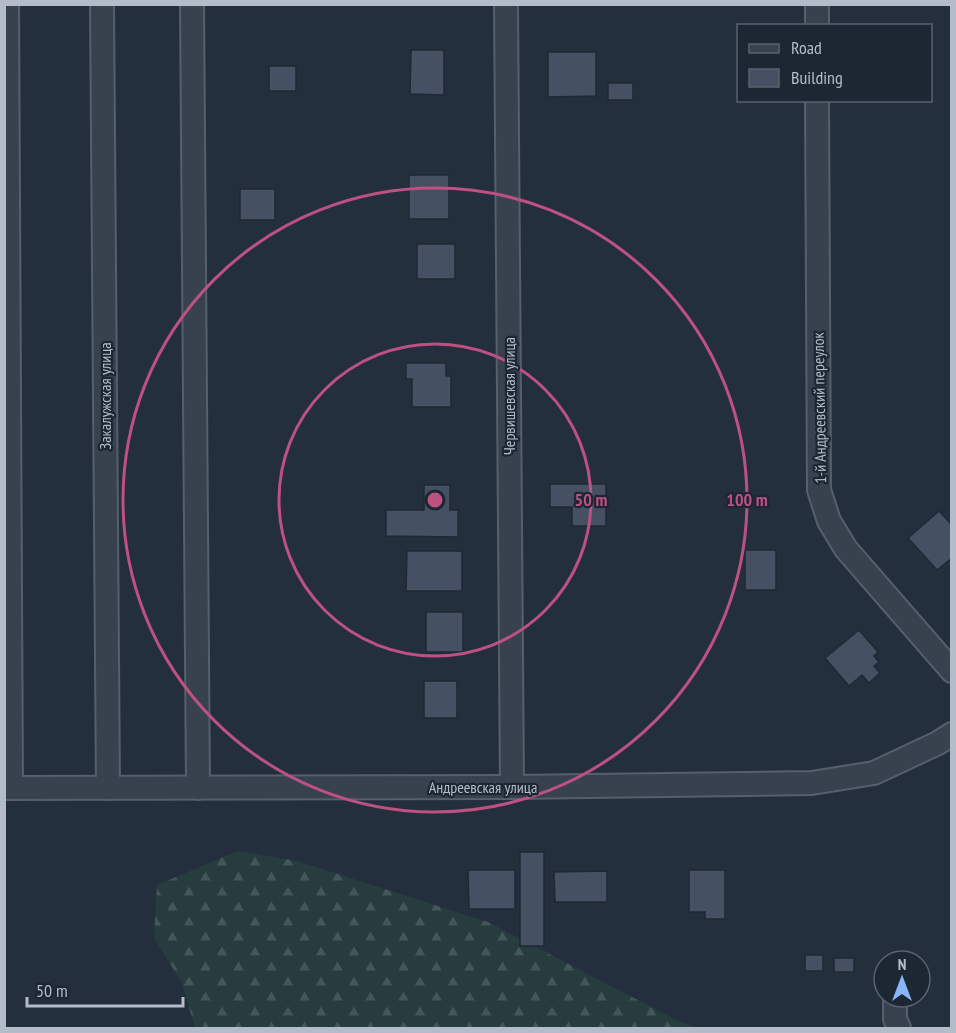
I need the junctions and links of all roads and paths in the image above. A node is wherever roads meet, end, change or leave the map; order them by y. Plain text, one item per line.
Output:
1 (7, 4) edge
2 (102, 4) edge
3 (192, 4) edge
4 (506, 4) edge
5 (817, 4) edge
6 (817, 24) edge
7 (817, 102) edge
8 (951, 671) edge
9 (951, 734) edge
10 (512, 787) junction
11 (8, 788) edge
12 (108, 788) junction
13 (198, 788) junction
14 (895, 1009) edge
15 (899, 1029) edge

1 - 11 street
2 - 12 street, Закалужская улица
3 - 13 street
4 - 10 street, Червишевская улица
5 - 6 street
7 - 8 street, 1-й Андреевский переулок
9 - 10 street, Андреевская улица
10 - 13 street, Андреевская улица
11 - 12 street, Андреевская улица
12 - 13 street, Андреевская улица
14 - 15 street

